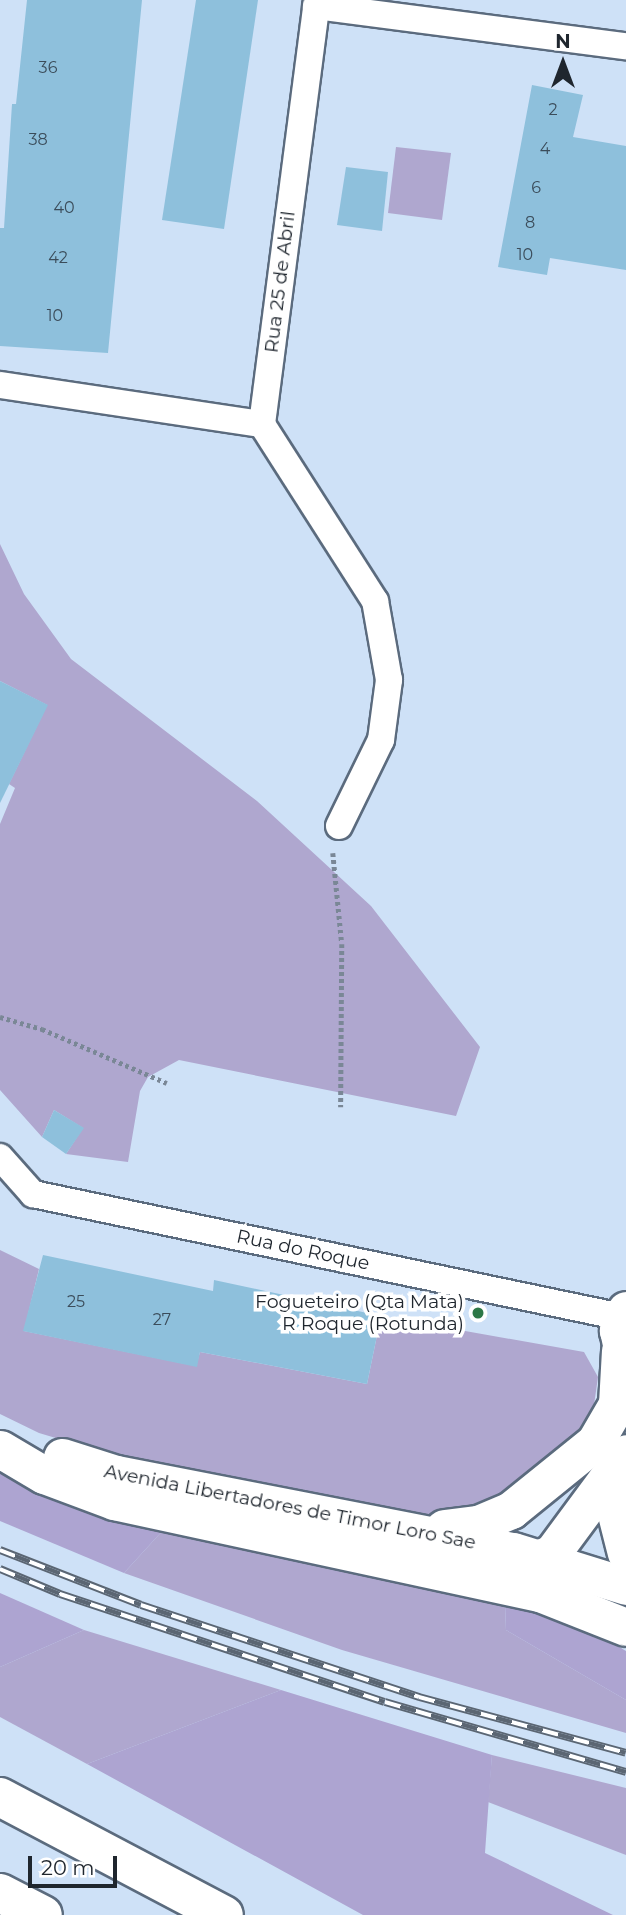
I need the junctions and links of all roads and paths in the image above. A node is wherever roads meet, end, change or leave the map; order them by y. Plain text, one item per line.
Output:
1 (626, 46) edge
2 (0, 384) edge
3 (262, 424) junction
4 (338, 826) joint
5 (0, 1017) edge
6 (167, 1083) dead end
7 (341, 1107) dead end
8 (0, 1157) edge
9 (623, 1336) edge
10 (0, 1432) edge
11 (0, 1449) edge
12 (626, 1453) edge
13 (626, 1463) edge
14 (558, 1476) junction
15 (408, 1527) junction
16 (247, 1531) junction
17 (626, 1553) edge
18 (544, 1559) junction
19 (626, 1586) edge
20 (626, 1610) edge
21 (626, 1627) edge
22 (0, 1797) edge
23 (0, 1893) edge
24 (43, 1915) edge
25 (224, 1915) edge

1 - 3 street, Rua 25 de Abril
2 - 3 street
3 - 4 street
4 - 7 path
5 - 6 path
8 - 9 street, Rua do Roque
9 - 14 main road
10 - 15 main road, Avenida Libertadores de Timor Loro Sae
11 - 16 main road, Avenida Libertadores de Timor Loro Sae
12 - 18 main road
13 - 17 main road
14 - 15 main road
14 - 18 main road
15 - 18 main road, Avenida Libertadores de Timor Loro Sae
16 - 18 main road, Avenida Libertadores de Timor Loro Sae
16 - 21 main road, Avenida Libertadores de Timor Loro Sae
18 - 19 main road, Avenida Libertadores de Timor Loro Sae
18 - 20 main road
22 - 25 highway
23 - 24 highway

